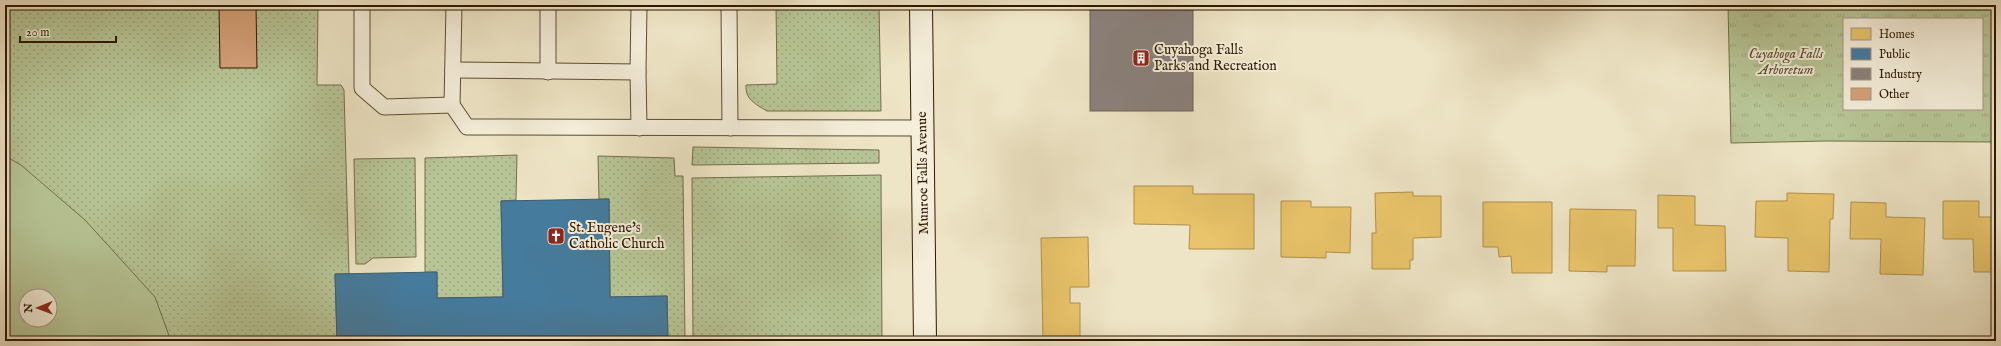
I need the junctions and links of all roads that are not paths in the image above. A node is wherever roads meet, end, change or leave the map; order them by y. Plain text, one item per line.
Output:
1 (362, 5) edge
2 (454, 5) edge
3 (548, 5) edge
4 (639, 5) edge
5 (729, 5) edge
6 (921, 5) edge
7 (453, 70) junction
8 (548, 72) junction
9 (638, 72) junction
10 (452, 105) junction
11 (639, 128) junction
12 (730, 128) junction
13 (923, 128) junction
14 (925, 341) edge

1 - 10 lane
2 - 7 lane
3 - 8 lane
4 - 9 lane
5 - 12 lane
6 - 13 street, Munroe Falls Avenue
7 - 8 lane
7 - 10 lane
8 - 9 lane
9 - 11 lane
10 - 11 lane
11 - 12 lane
12 - 13 lane
13 - 14 street, Munroe Falls Avenue

